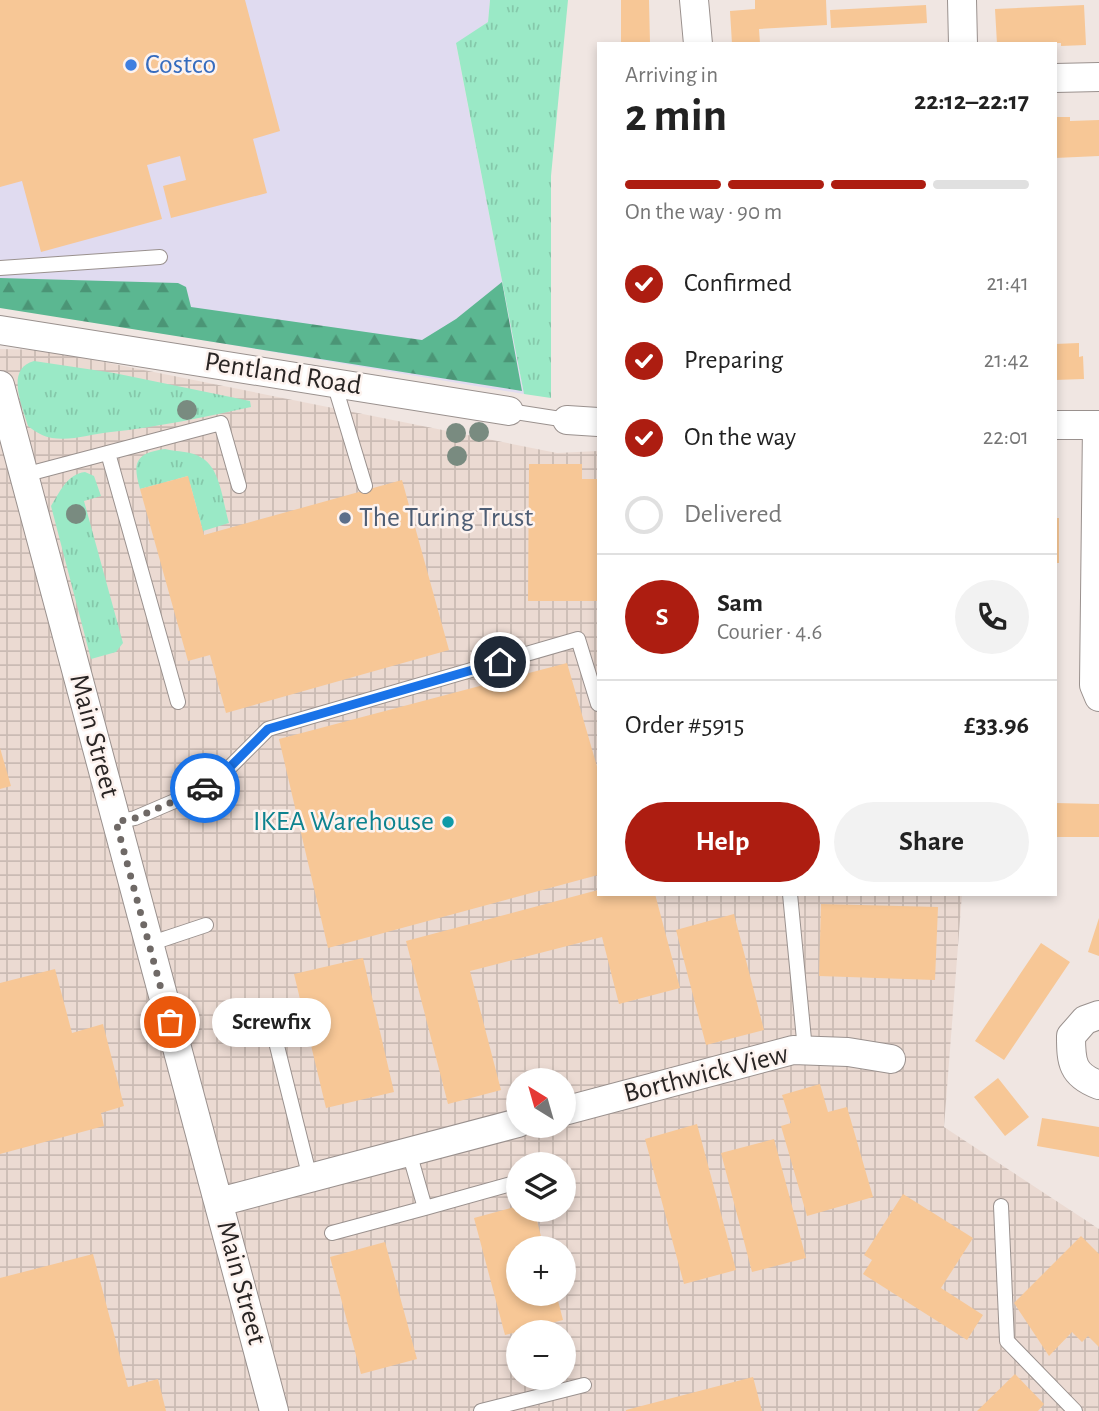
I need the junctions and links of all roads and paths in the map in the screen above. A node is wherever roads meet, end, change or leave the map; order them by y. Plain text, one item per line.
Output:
1 (694, 0) edge
2 (962, 0) edge
3 (698, 42) edge
4 (963, 42) edge
5 (1099, 77) edge
6 (1057, 78) edge
7 (160, 257) dead end
8 (0, 268) edge
9 (0, 330) edge
10 (334, 383) junction
11 (0, 385) edge
12 (509, 411) joint
13 (567, 420) joint
14 (597, 422) edge
15 (1057, 425) edge
16 (1098, 425) edge
17 (108, 453) junction
18 (24, 475) junction
19 (239, 486) dead end
20 (365, 486) dead end
21 (1099, 697) edge
22 (597, 701) edge
23 (178, 702) dead end
24 (116, 822) junction
25 (790, 896) edge
26 (206, 925) dead end
27 (149, 944) junction
28 (267, 1006) dead end
29 (1099, 1015) edge
30 (805, 1050) junction
31 (891, 1059) dead end
32 (1099, 1085) edge
33 (576, 1108) edge
34 (506, 1126) edge
35 (409, 1152) junction
36 (310, 1178) junction
37 (506, 1185) edge
38 (219, 1202) junction
39 (1000, 1206) dead end
40 (425, 1208) junction
41 (332, 1233) dead end
42 (584, 1385) dead end
43 (274, 1411) edge
44 (481, 1411) edge
45 (1075, 1411) edge

1 - 3 street
2 - 4 street
5 - 6 street
7 - 8 lane
9 - 10 street, Pentland Road
10 - 12 street, Pentland Road
10 - 20 lane
11 - 18 street, Main Street
12 - 13 lane, Pentland Road
13 - 14 street
15 - 16 street
16 - 21 street
17 - 18 lane
17 - 19 lane
17 - 23 lane
18 - 24 street, Main Street
22 - 24 lane
24 - 27 street, Main Street
25 - 30 lane
26 - 27 lane
27 - 38 street, Main Street
28 - 36 lane
29 - 32 street
30 - 31 street, Borthwick View
30 - 33 street, Borthwick View
34 - 35 street
35 - 36 street
35 - 40 lane
36 - 38 street
37 - 40 lane
38 - 43 street, Main Street
39 - 45 lane
40 - 41 lane
42 - 44 lane

